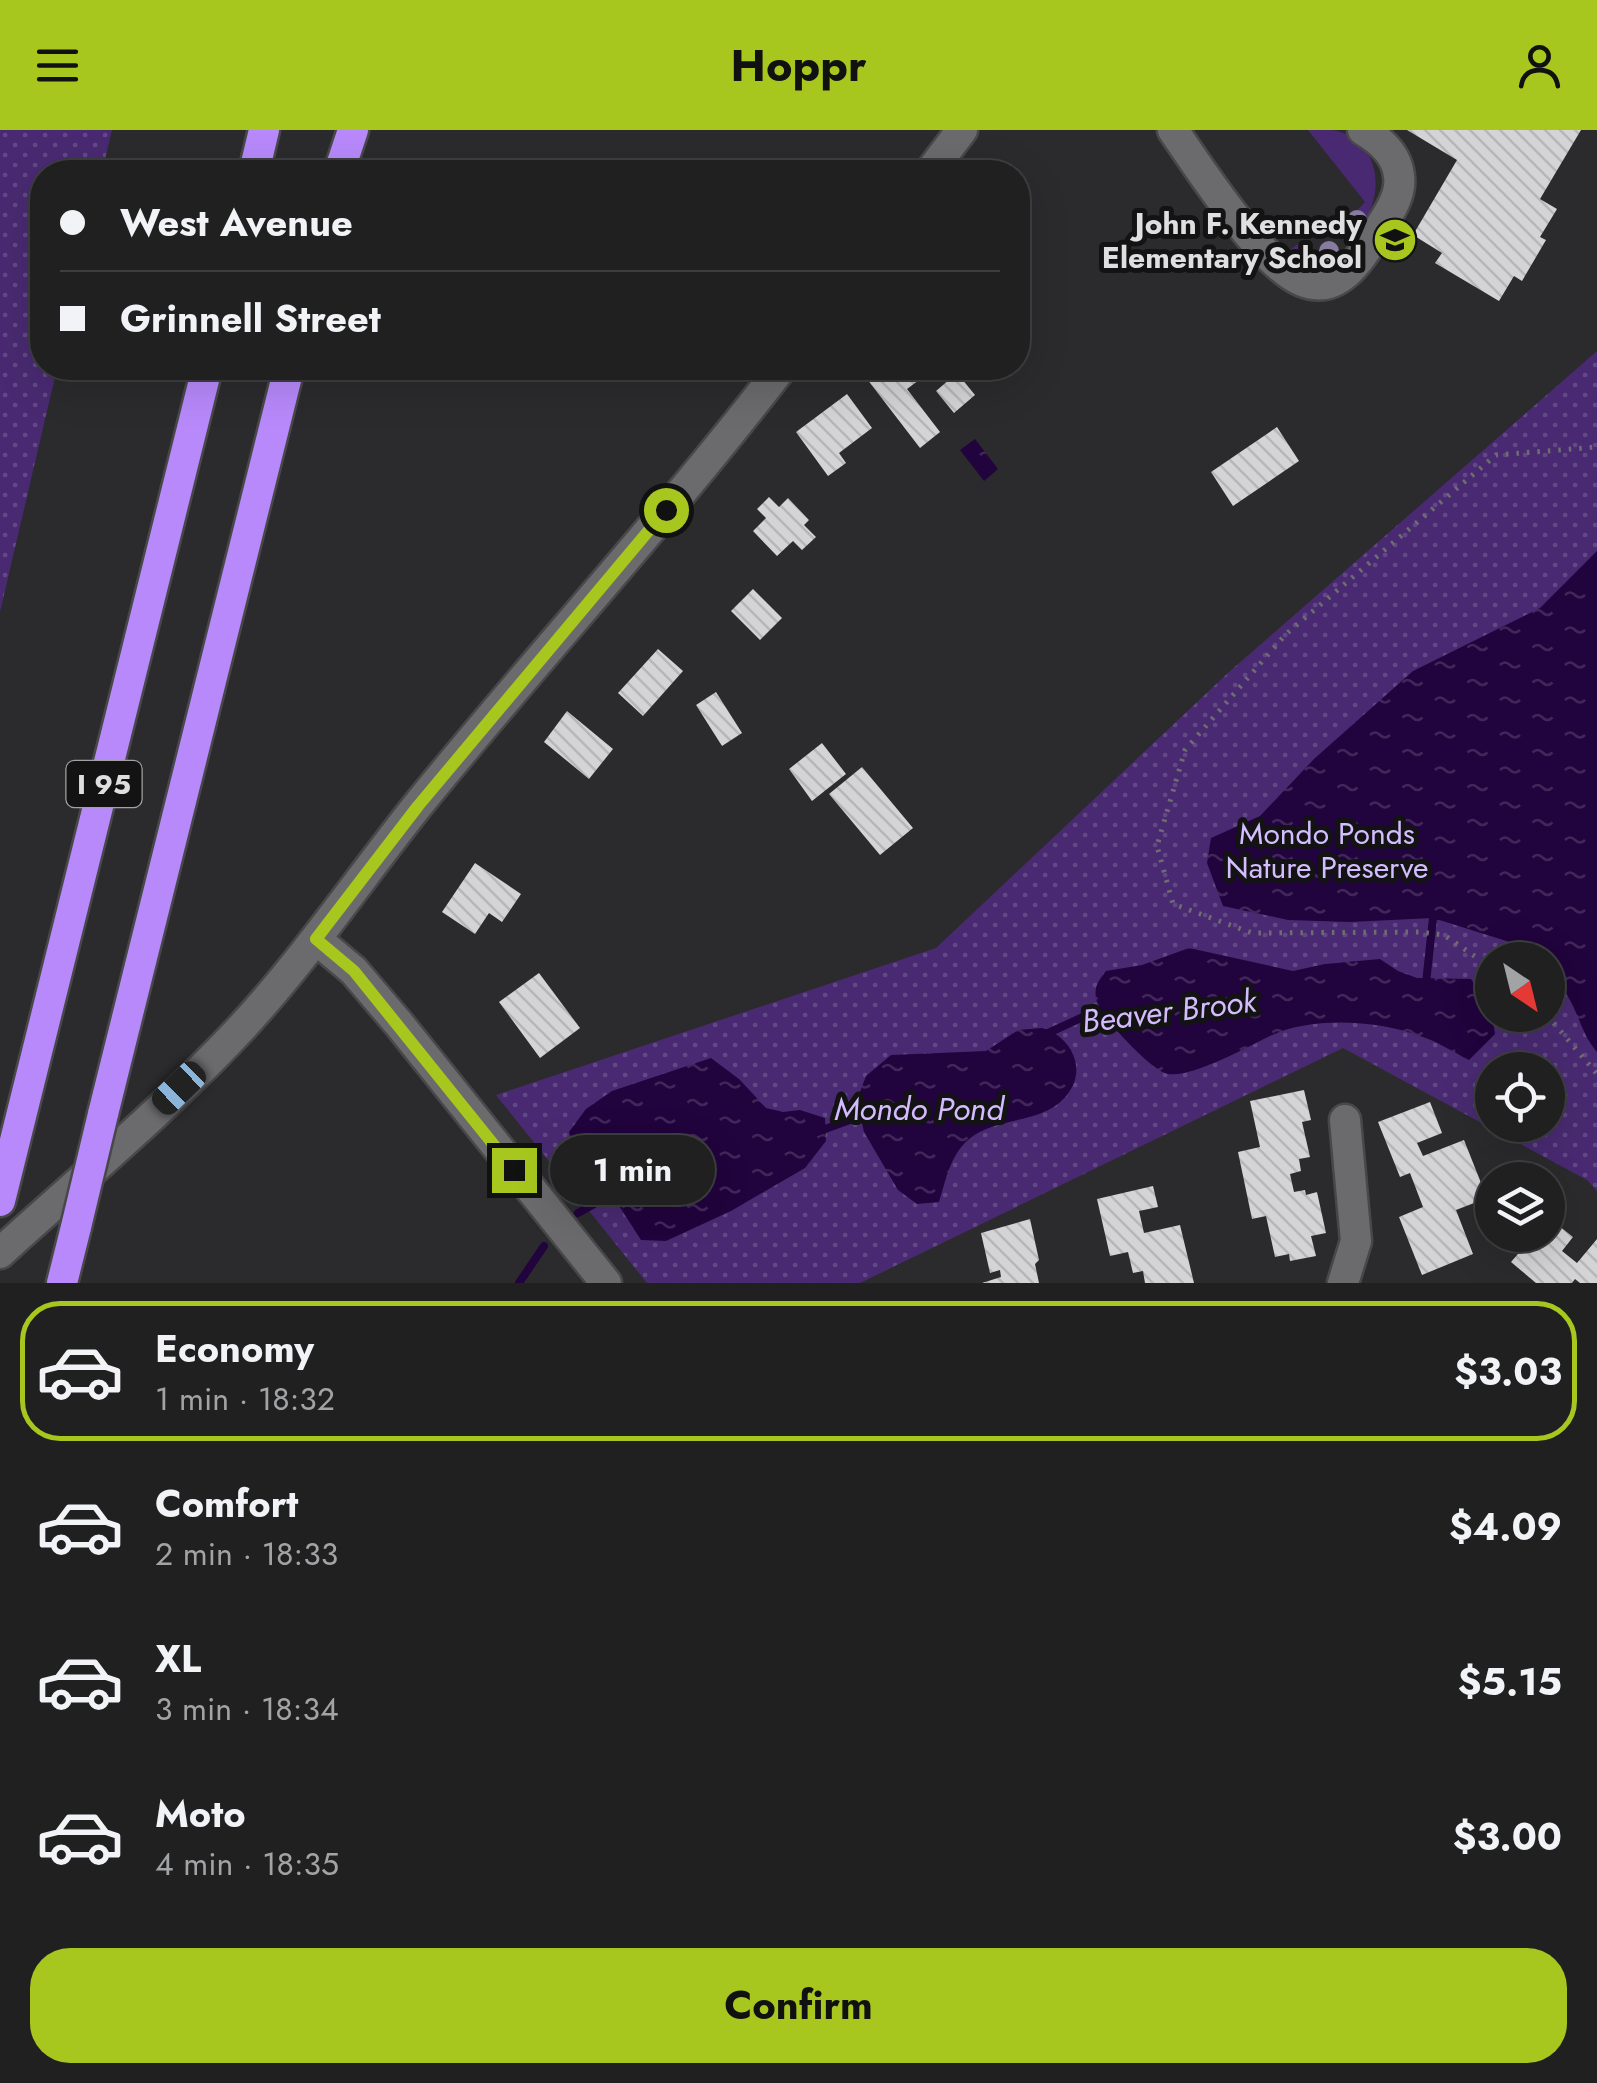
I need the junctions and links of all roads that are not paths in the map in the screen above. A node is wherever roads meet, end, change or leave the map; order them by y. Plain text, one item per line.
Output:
1 (261, 130) edge
2 (350, 130) edge
3 (962, 130) edge
4 (1173, 130) edge
5 (1362, 130) edge
6 (255, 160) edge
7 (341, 160) edge
8 (939, 160) edge
9 (203, 380) edge
10 (286, 380) edge
11 (771, 380) edge
12 (316, 939) junction
13 (1345, 1120) dead end
14 (0, 1201) edge
15 (0, 1252) edge
16 (62, 1283) edge
17 (606, 1283) edge
18 (1343, 1283) edge

1 - 6 highway
2 - 7 highway
3 - 8 street
4 - 5 street
9 - 14 highway, I 95
10 - 16 highway, I 95, bridge
11 - 12 street
12 - 15 street
12 - 17 street
13 - 18 street

